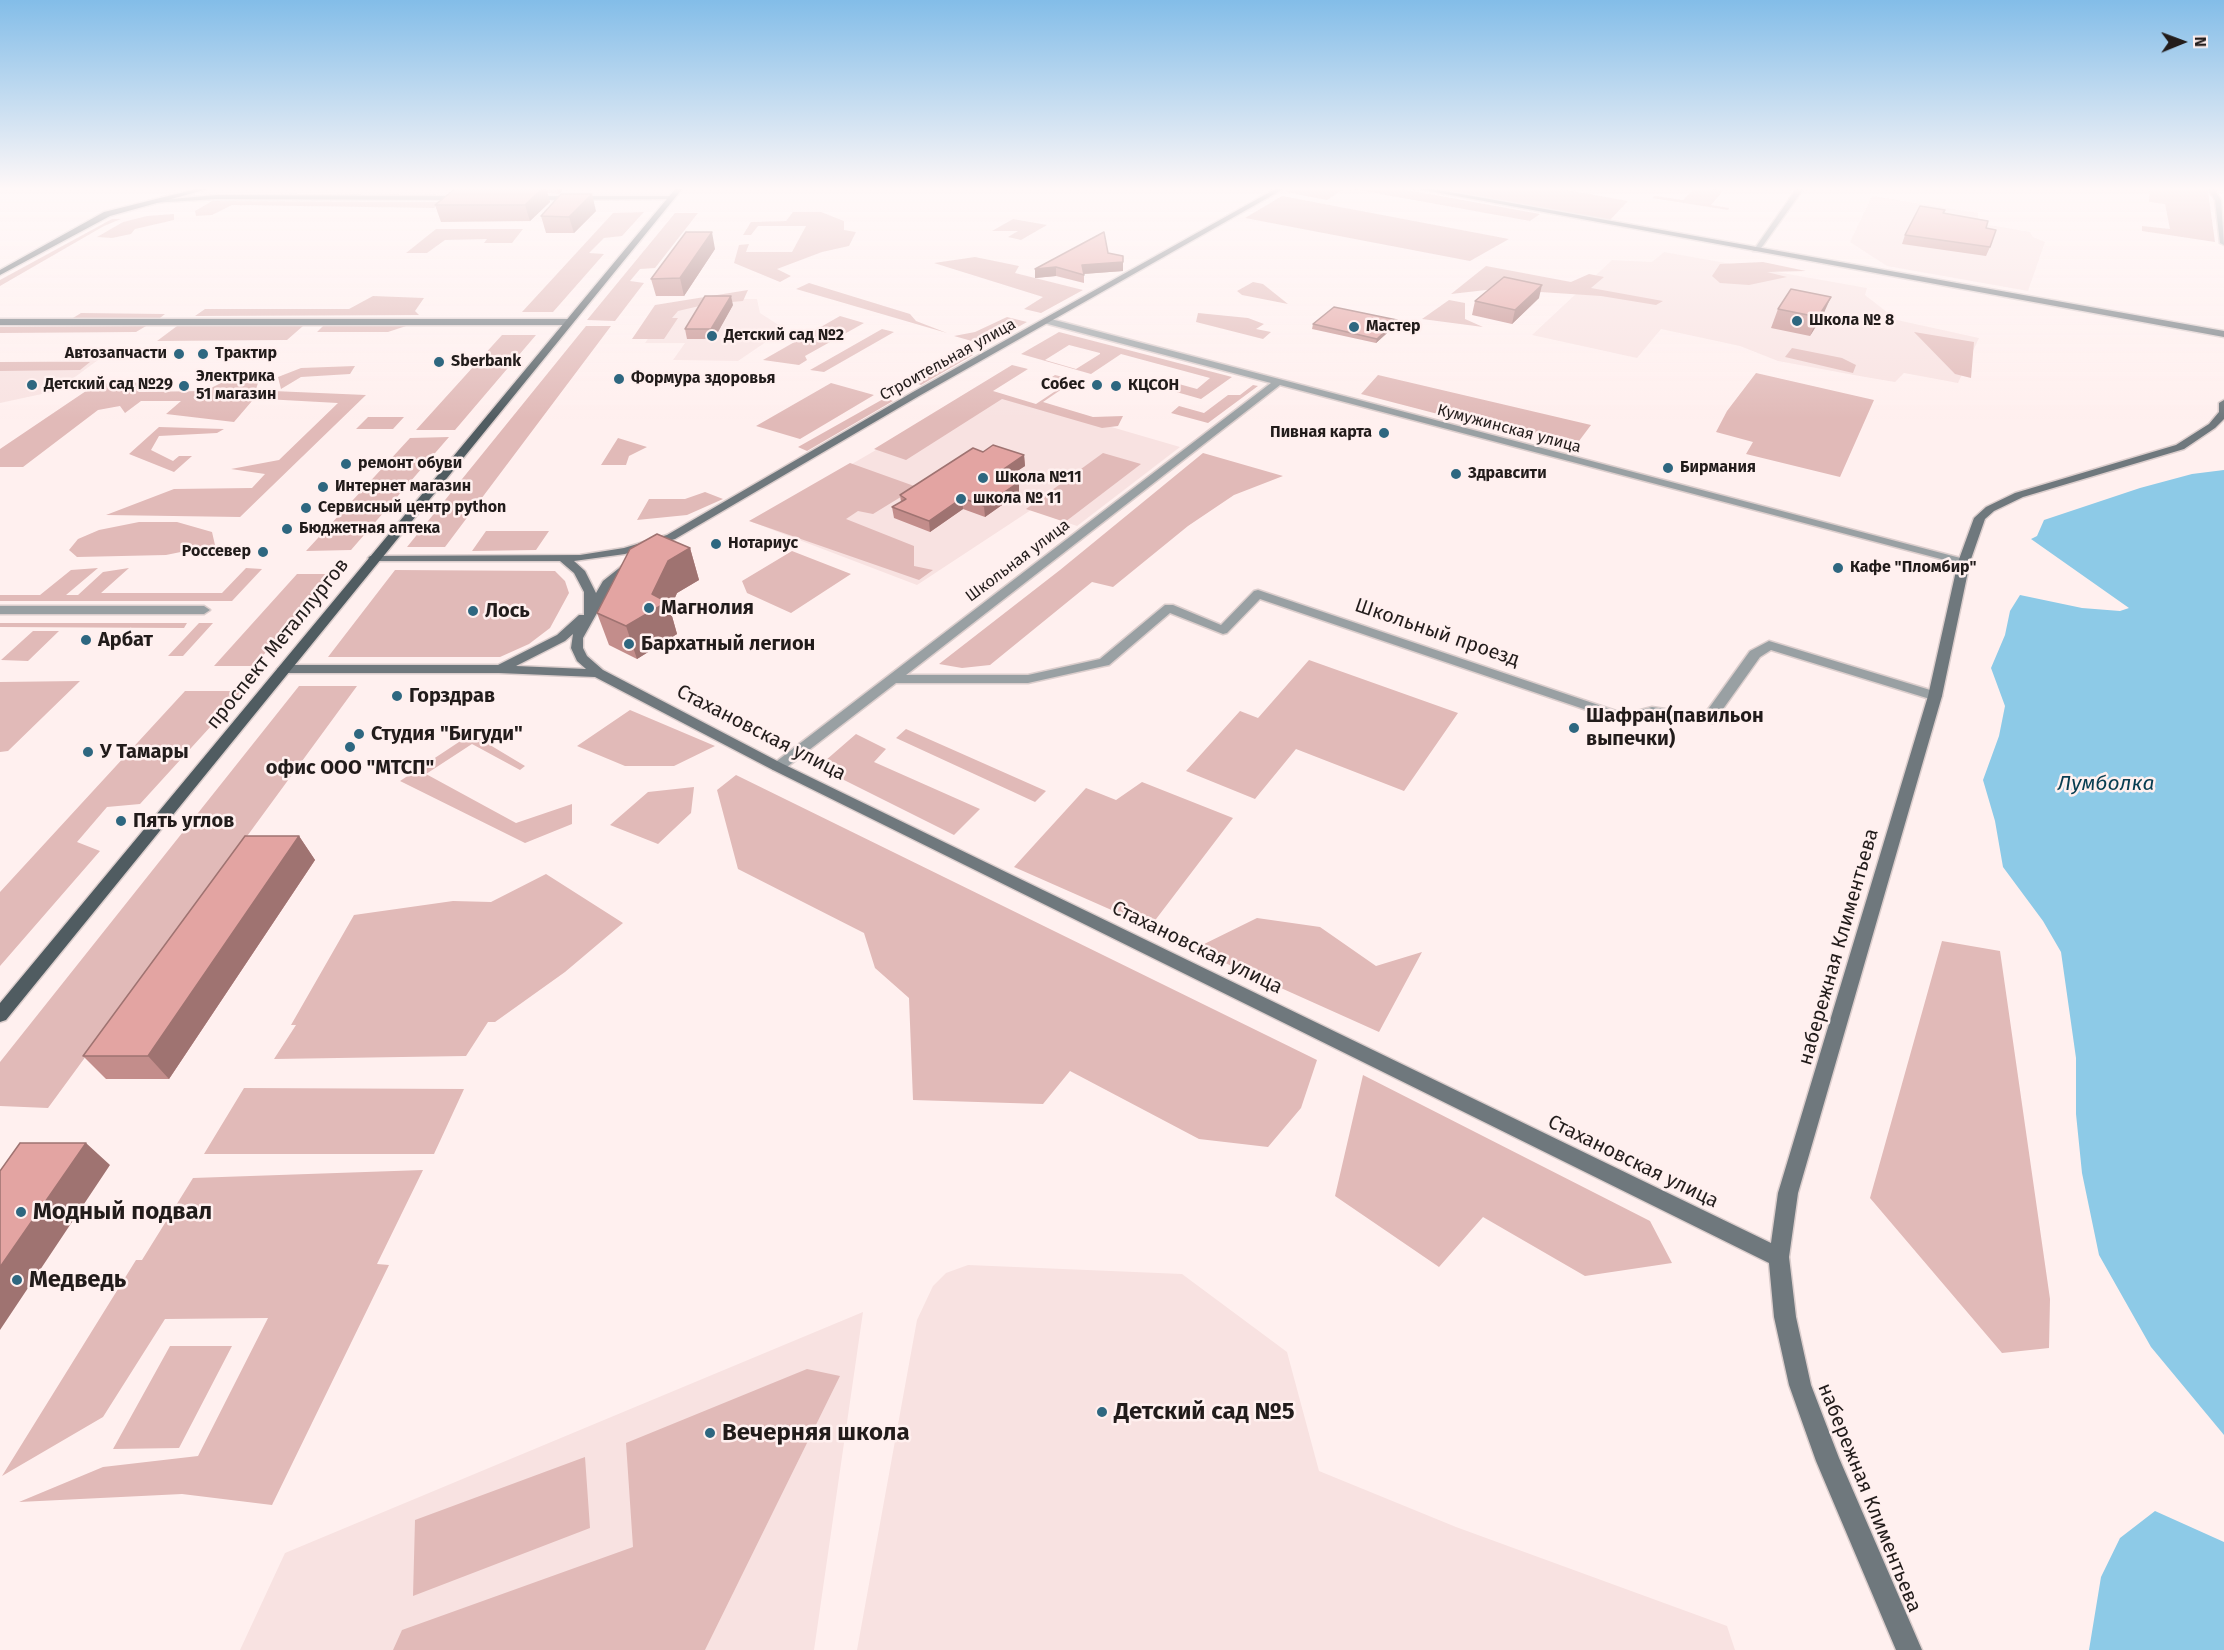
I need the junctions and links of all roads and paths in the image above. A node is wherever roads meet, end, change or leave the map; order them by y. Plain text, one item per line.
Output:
1 (14, 265) edge
2 (616, 265) edge
3 (1146, 265) edge
4 (1844, 265) edge
5 (0, 273) edge
6 (1047, 321) junction
7 (0, 322) edge
8 (569, 322) junction
9 (2224, 334) edge
10 (1278, 382) junction
11 (2224, 403) edge
12 (671, 537) junction
13 (374, 558) junction
14 (563, 558) junction
15 (1964, 562) junction
16 (0, 610) edge
17 (204, 610) dead end
18 (591, 610) junction
19 (283, 669) junction
20 (499, 669) junction
21 (598, 674) junction
22 (892, 679) junction
23 (1935, 696) junction
24 (778, 767) junction
25 (0, 1015) edge
26 (1779, 1257) junction
27 (1909, 1650) edge

1 - 5 main road
2 - 8 main road, проспект Металлургов
3 - 6 street, Строительная улица
4 - 9 street
6 - 10 street, Кумужинская улица
6 - 12 street, Строительная улица
7 - 8 street
8 - 13 main road, проспект Металлургов
10 - 15 street, Кумужинская улица
10 - 22 street, Школьная улица
11 - 15 street, набережная Климентьева
12 - 14 street, Строительная улица
12 - 18 street
13 - 14 street, Строительная улица
13 - 19 main road, проспект Металлургов
14 - 18 street
15 - 23 street, набережная Климентьева
16 - 17 street
18 - 20 street
18 - 21 street
19 - 20 street
19 - 25 main road, проспект Металлургов
20 - 21 street
21 - 24 street, Стахановская улица
22 - 23 street, Школьный проезд
22 - 24 street, Школьная улица
23 - 26 street, набережная Климентьева
24 - 26 street, Стахановская улица
26 - 27 street, набережная Климентьева

